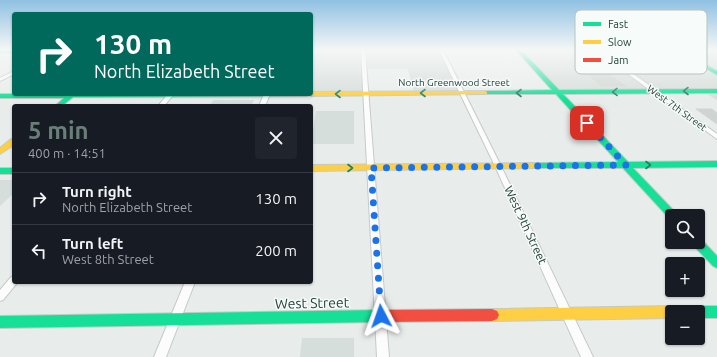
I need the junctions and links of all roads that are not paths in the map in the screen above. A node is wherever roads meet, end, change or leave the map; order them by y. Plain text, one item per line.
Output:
1 (364, 67) edge
2 (449, 67) edge
3 (534, 67) edge
4 (707, 67) edge
5 (12, 73) edge
6 (717, 73) edge
7 (630, 74) edge
8 (0, 80) edge
9 (654, 91) junction
10 (717, 91) edge
11 (558, 92) junction
12 (462, 93) junction
13 (313, 94) edge
14 (365, 94) junction
15 (0, 96) edge
16 (12, 96) edge
17 (71, 96) edge
18 (61, 104) edge
19 (717, 137) edge
20 (12, 143) edge
21 (0, 152) edge
22 (717, 164) edge
23 (626, 165) junction
24 (498, 166) junction
25 (313, 168) edge
26 (371, 168) junction
27 (0, 171) edge
28 (12, 171) edge
29 (667, 209) edge
30 (704, 249) edge
31 (717, 263) edge
32 (12, 282) edge
33 (189, 284) edge
34 (0, 297) edge
35 (665, 312) edge
36 (705, 312) edge
37 (717, 312) edge
38 (567, 313) junction
39 (381, 316) junction
40 (175, 319) junction
41 (0, 322) edge
42 (160, 357) edge
43 (383, 357) edge
44 (587, 357) edge

1 - 14 street
2 - 12 street, West 9th Street
3 - 11 main road
4 - 6 main road
5 - 8 street
7 - 9 street, West 7th Street
10 -> 9 main road, North Greenwood Street
9 -> 11 main road, North Greenwood Street
9 - 19 street, West 7th Street
11 -> 12 main road, North Greenwood Street
11 - 23 main road
12 -> 14 main road, North Greenwood Street
12 - 24 street, West 9th Street
14 -> 13 main road, North Greenwood Street
14 - 26 street
15 - 16 main road
17 - 18 main road
20 - 21 main road
23 -> 22 main road
23 - 24 main road
23 - 29 main road
24 - 26 main road
24 - 38 street, West 9th Street
25 -> 26 main road
26 - 39 street
27 - 28 main road
30 - 31 main road
32 - 34 street
33 - 40 street
35 - 38 main road, West Street
36 - 37 main road
38 - 39 main road, West Street
38 - 44 street, West 9th Street
39 - 40 main road, West Street
39 - 43 street
40 - 41 main road, West Street
40 - 42 street

